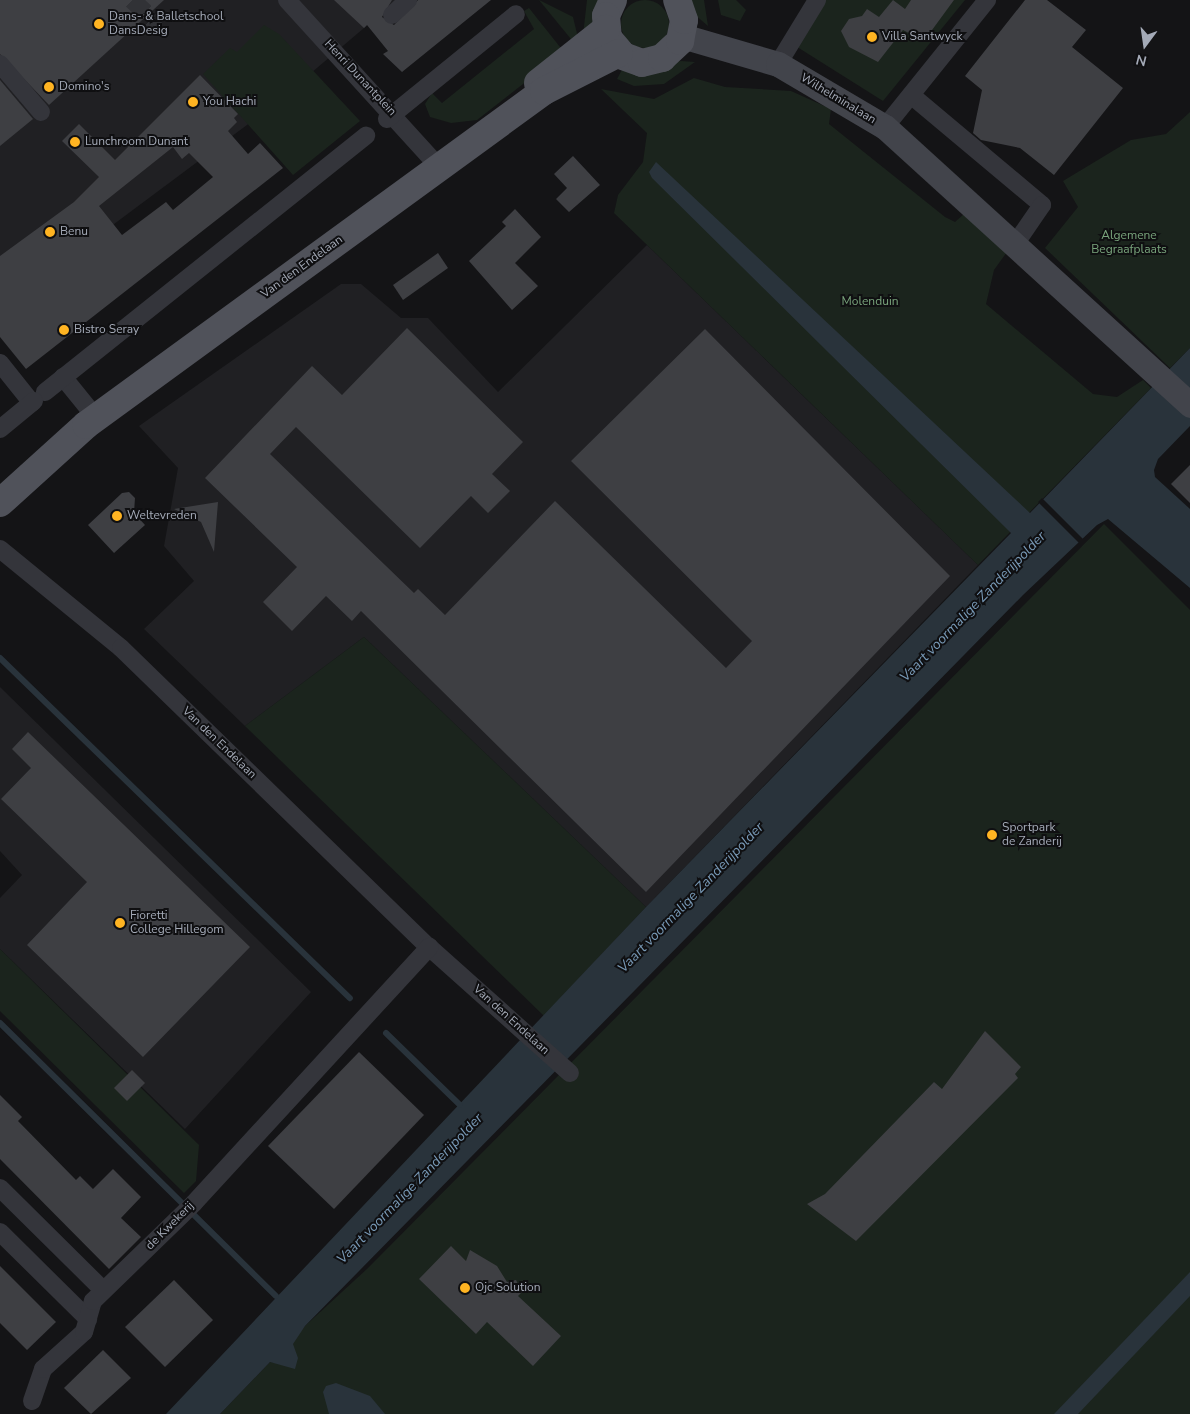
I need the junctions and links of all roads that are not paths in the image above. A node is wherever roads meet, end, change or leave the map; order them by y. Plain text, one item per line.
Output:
1 (287, 0) edge
2 (408, 0) edge
3 (613, 0) edge
4 (677, 0) edge
5 (817, 0) edge
6 (988, 0) edge
7 (516, 14) dead end
8 (392, 15) dead end
9 (606, 29) junction
10 (682, 36) junction
11 (619, 53) junction
12 (0, 64) edge
13 (778, 64) junction
14 (911, 95) junction
15 (41, 112) dead end
16 (391, 116) junction
17 (885, 127) junction
18 (366, 136) dead end
19 (431, 158) junction
20 (1016, 242) junction
21 (0, 363) edge
22 (63, 376) junction
23 (37, 398) junction
24 (1190, 404) edge
25 (86, 407) junction
26 (0, 429) edge
27 (0, 483) edge
28 (0, 502) edge
29 (0, 549) edge
30 (429, 947) junction
31 (570, 1073) dead end
32 (0, 1188) edge
33 (0, 1232) edge
34 (102, 1290) junction
35 (88, 1319) junction
36 (32, 1401) dead end

1 - 16 street, Henri Dunantplein
2 - 8 street
3 - 9 main road
4 - 10 main road
5 - 13 street
6 - 14 street
7 - 16 street
9 - 11 main road
9 - 19 main road, Van den Endelaan
10 - 11 main road
10 - 13 main road, Wilhelminalaan
11 - 28 main road, Van den Endelaan
12 - 15 street
13 - 17 main road, Wilhelminalaan
14 - 17 street
14 - 20 street
16 - 19 street, Henri Dunantplein
17 - 20 main road, Wilhelminalaan
18 - 22 street
19 - 25 main road, Van den Endelaan
20 - 24 main road, Wilhelminalaan
21 - 23 street
22 - 23 street
22 - 25 street
23 - 26 street
25 - 27 main road, Van den Endelaan
29 - 30 street, Van den Endelaan
30 - 31 street, Van den Endelaan
30 - 34 street, de Kwekerij
32 - 34 street
33 - 35 street
34 - 35 street, de Kwekerij
35 - 36 street, de Kwekerij

